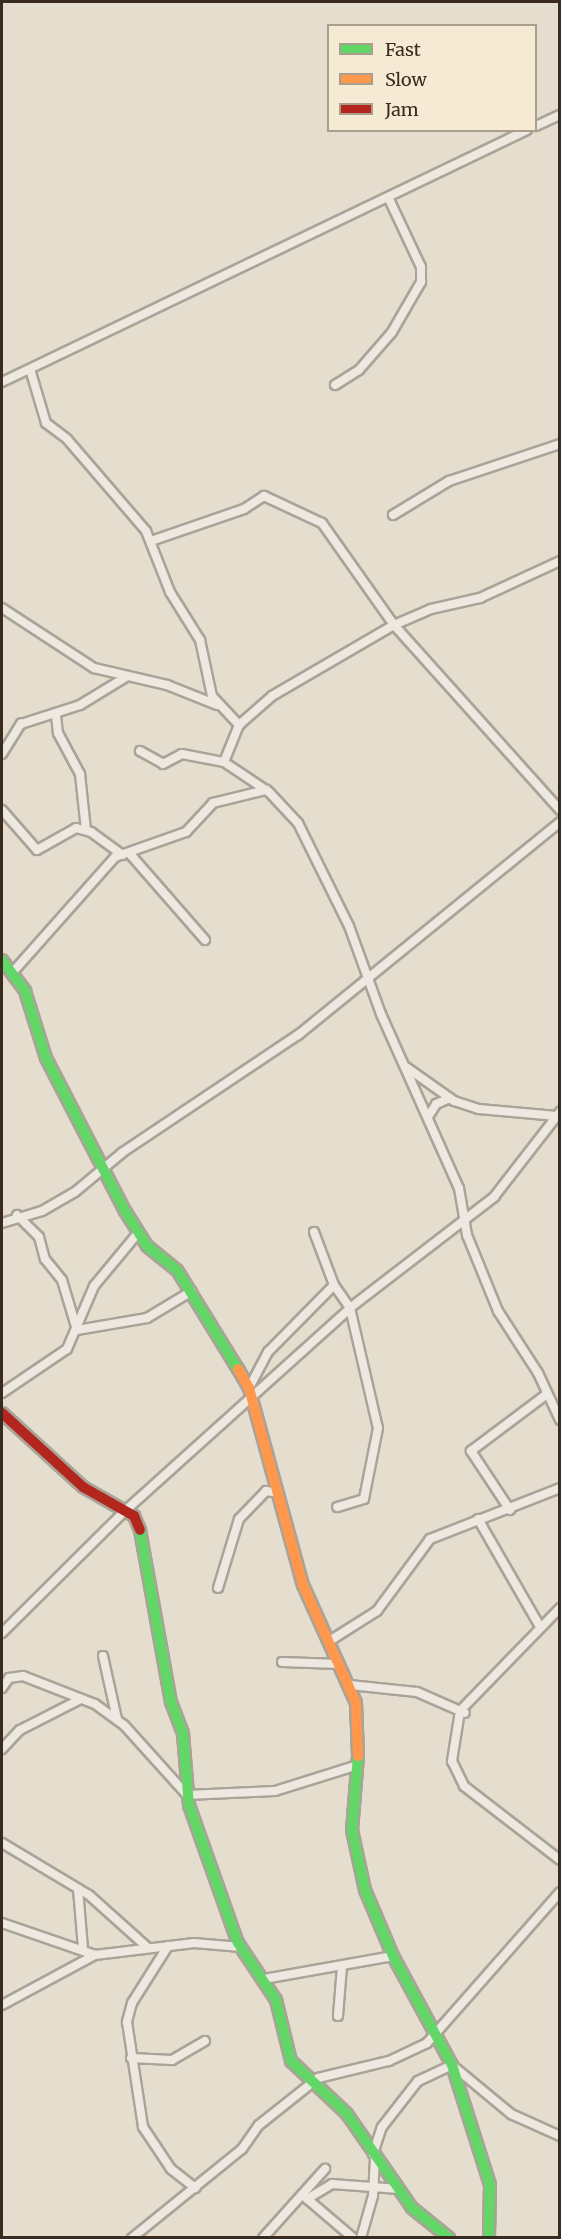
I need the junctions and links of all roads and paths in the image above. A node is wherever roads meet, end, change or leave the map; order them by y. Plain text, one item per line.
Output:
1 (560, 115) edge
2 (537, 126) edge
3 (523, 132) edge
4 (388, 197) junction
5 (30, 369) junction
6 (2, 382) edge
7 (336, 385) dead end
8 (560, 444) edge
9 (393, 515) dead end
10 (151, 542) junction
11 (560, 561) edge
12 (2, 608) edge
13 (394, 625) junction
14 (126, 677) junction
15 (217, 705) junction
16 (56, 715) junction
17 (239, 725) junction
18 (140, 751) dead end
19 (2, 754) edge
20 (224, 762) junction
21 (266, 790) junction
22 (2, 810) edge
23 (560, 810) edge
24 (560, 822) edge
25 (86, 830) junction
26 (126, 854) junction
27 (205, 940) dead end
28 (2, 960) edge
29 (12, 973) junction
30 (368, 977) junction
31 (405, 1066) junction
32 (450, 1098) junction
33 (428, 1117) junction
34 (559, 1120) edge
35 (104, 1170) junction
36 (17, 1215) junction
37 (469, 1220) junction
38 (2, 1223) edge
39 (314, 1232) dead end
40 (138, 1233) junction
41 (334, 1285) junction
42 (192, 1291) junction
43 (350, 1308) junction
44 (77, 1330) junction
45 (2, 1394) edge
46 (250, 1394) junction
47 (548, 1394) junction
48 (2, 1413) edge
49 (560, 1420) edge
50 (560, 1488) edge
51 (278, 1493) junction
52 (337, 1507) dead end
53 (126, 1510) junction
54 (510, 1510) junction
55 (478, 1519) junction
56 (218, 1588) dead end
57 (560, 1608) edge
58 (540, 1628) junction
59 (2, 1634) edge
60 (331, 1640) junction
61 (102, 1656) dead end
62 (282, 1662) dead end
63 (339, 1664) junction
64 (350, 1685) junction
65 (2, 1688) edge
66 (79, 1700) junction
67 (463, 1712) junction
68 (117, 1719) junction
69 (2, 1749) edge
70 (355, 1766) junction
71 (187, 1795) junction
72 (2, 1843) edge
73 (560, 1860) edge
74 (78, 1889) junction
75 (560, 1892) edge
76 (2, 1923) edge
77 (168, 1946) junction
78 (241, 1947) junction
79 (148, 1948) junction
80 (83, 1949) junction
81 (95, 1955) junction
82 (393, 1956) junction
83 (342, 1966) junction
84 (264, 1979) junction
85 (2, 2005) edge
86 (338, 2016) dead end
87 (435, 2036) junction
88 (205, 2042) dead end
89 (131, 2058) junction
90 (452, 2065) junction
91 (310, 2083) junction
92 (560, 2136) edge
93 (374, 2156) junction
94 (325, 2169) dead end
95 (373, 2187) junction
96 (195, 2188) junction
97 (399, 2189) junction
98 (306, 2197) junction
99 (132, 2238) edge
100 (263, 2238) edge
101 (353, 2238) edge
102 (360, 2238) edge
103 (449, 2238) edge
104 (489, 2238) edge

1 - 2 street
3 - 4 street
4 - 5 street
4 - 7 street
5 - 6 street
5 - 10 street
8 - 9 street
10 - 13 street
10 - 15 street
11 - 13 street
12 - 14 street
13 - 17 street
13 - 23 street
14 - 15 street
14 - 16 street
15 - 17 street
16 - 19 street
16 - 25 street
17 - 20 street
18 - 20 street
20 - 21 street
21 - 26 street
21 - 30 street
22 - 25 street
24 - 30 street
25 - 26 street
26 - 27 street
26 - 29 street
28 - 29 street
29 - 35 street
30 - 31 street
30 - 35 street
31 - 32 street
31 - 33 street
32 - 33 street
32 - 34 street
33 - 37 street
34 - 37 street
35 - 36 street
35 - 40 street
36 - 38 street
36 - 44 street
37 - 43 street
37 - 47 street
39 - 41 street
40 - 42 street
40 - 44 street
41 - 43 street
41 - 46 street
42 - 44 street
42 - 46 street
43 - 46 street
43 - 52 street
44 - 45 street
46 - 51 street
46 - 53 street
47 - 49 street
47 - 54 street
48 - 53 street
50 - 54 street
51 - 56 street
51 - 60 street
53 - 59 street
53 - 71 street
54 - 55 street
55 - 58 street
55 - 60 street
57 - 58 street
58 - 67 street
60 - 63 street
61 - 68 street
62 - 63 street
63 - 64 street
64 - 67 street
64 - 70 street
65 - 66 street
66 - 68 street
66 - 69 street
67 - 73 street
68 - 71 street
70 - 71 street
70 - 82 street
71 - 78 street
72 - 74 street
74 - 79 street
74 - 80 street
75 - 87 street
76 - 80 street
77 - 78 street
77 - 79 street
77 - 89 street
78 - 84 street
79 - 81 street
80 - 81 street
81 - 85 street
82 - 83 street
82 - 87 street
83 - 84 street
83 - 86 street
84 - 91 street
87 - 90 street
87 - 91 street
88 - 89 street
89 - 96 street
90 - 92 street
90 - 93 street
90 - 104 street
91 - 93 street
91 - 96 street
93 - 95 street
93 - 97 street
94 - 98 street
95 - 97 street
95 - 98 street
95 - 102 street
96 - 99 street
97 - 103 street
98 - 100 street
98 - 101 street

